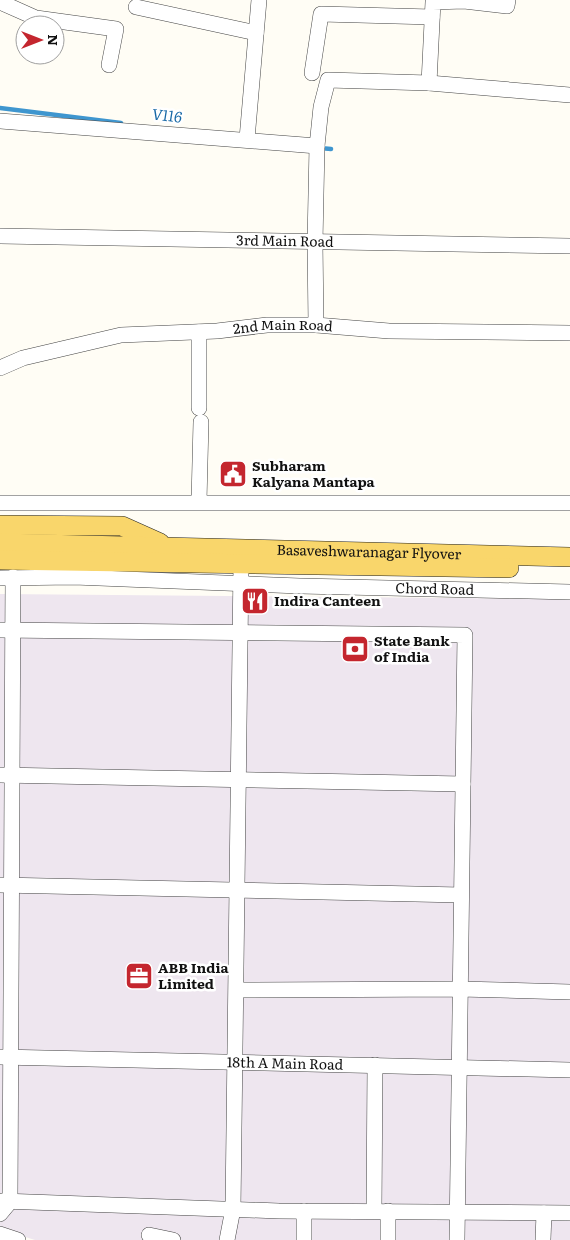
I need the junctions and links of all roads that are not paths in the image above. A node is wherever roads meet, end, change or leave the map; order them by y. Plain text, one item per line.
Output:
1 (259, 0) edge
2 (508, 0) edge
3 (0, 2) edge
4 (136, 7) dead end
5 (323, 7) edge
6 (432, 17) junction
7 (256, 33) junction
8 (109, 65) dead end
9 (312, 74) dead end
10 (428, 83) junction
11 (570, 95) edge
12 (0, 121) edge
13 (247, 139) junction
14 (317, 146) junction
15 (0, 236) edge
16 (315, 242) junction
17 (570, 246) edge
18 (316, 325) junction
19 (199, 332) junction
20 (570, 332) edge
21 (0, 368) edge
22 (0, 502) edge
23 (200, 502) junction
24 (570, 503) edge
25 (0, 525) edge
26 (0, 543) edge
27 (570, 557) edge
28 (0, 560) edge
29 (168, 564) junction
30 (570, 570) edge
31 (240, 575) junction
32 (7, 577) edge
33 (570, 592) edge
34 (6, 630) edge
35 (239, 632) junction
36 (6, 775) edge
37 (238, 779) junction
38 (463, 784) junction
39 (6, 885) edge
40 (238, 890) junction
41 (461, 895) junction
42 (460, 989) junction
43 (238, 990) junction
44 (6, 992) edge
45 (570, 992) edge
46 (5, 1057) edge
47 (236, 1063) junction
48 (375, 1065) junction
49 (459, 1067) junction
50 (570, 1070) edge
51 (5, 1201) edge
52 (233, 1209) junction
53 (304, 1211) junction
54 (381, 1211) junction
55 (458, 1212) junction
56 (544, 1213) junction
57 (570, 1213) edge
58 (0, 1214) edge
59 (0, 1234) edge
60 (149, 1234) dead end
61 (18, 1240) edge
62 (173, 1240) edge
63 (227, 1240) edge
64 (304, 1240) edge
65 (388, 1240) edge
66 (457, 1240) edge
67 (543, 1240) edge

1 - 7 street
2 - 6 street
3 - 8 street
4 - 7 street
5 - 6 street
5 - 9 street
6 - 10 street
7 - 13 street
10 - 11 street
10 - 14 street
12 - 13 street
13 - 14 street
14 - 16 street
15 - 16 street, 3rd Main Road
16 - 17 street, 3rd Main Road
16 - 18 street
18 - 19 street, 2nd Main Road
18 - 20 street, 2nd Main Road
19 - 21 street, 2nd Main Road
19 - 23 street
22 - 23 street
23 - 24 street
25 - 29 main road
26 - 29 main road
27 - 29 main road, Basaveshwaranagar Flyover
28 - 29 main road
29 - 31 main road
29 - 32 street
30 - 31 main road, Basaveshwaranagar Flyover
31 - 33 street, Chord Road
31 - 35 street
32 - 34 street
34 - 35 street
34 - 36 street
35 - 37 street
35 - 38 street
36 - 37 street
36 - 39 street
37 - 38 street
37 - 40 street
38 - 41 street
39 - 40 street
39 - 44 street
40 - 41 street
40 - 43 street
41 - 42 street
42 - 43 street
42 - 45 street
42 - 49 street
43 - 47 street
44 - 46 street
46 - 47 street, 18th A Main Road
46 - 51 street
47 - 48 street, 18th A Main Road
47 - 52 street
48 - 49 street, 18th A Main Road
48 - 54 street
49 - 50 street, 18th A Main Road
49 - 55 street
51 - 52 street
51 - 58 street
52 - 53 street
52 - 63 street
53 - 54 street
53 - 64 street
54 - 55 street
54 - 65 street
55 - 56 street
55 - 66 street
56 - 57 street
56 - 67 street
59 - 61 street
60 - 62 street

